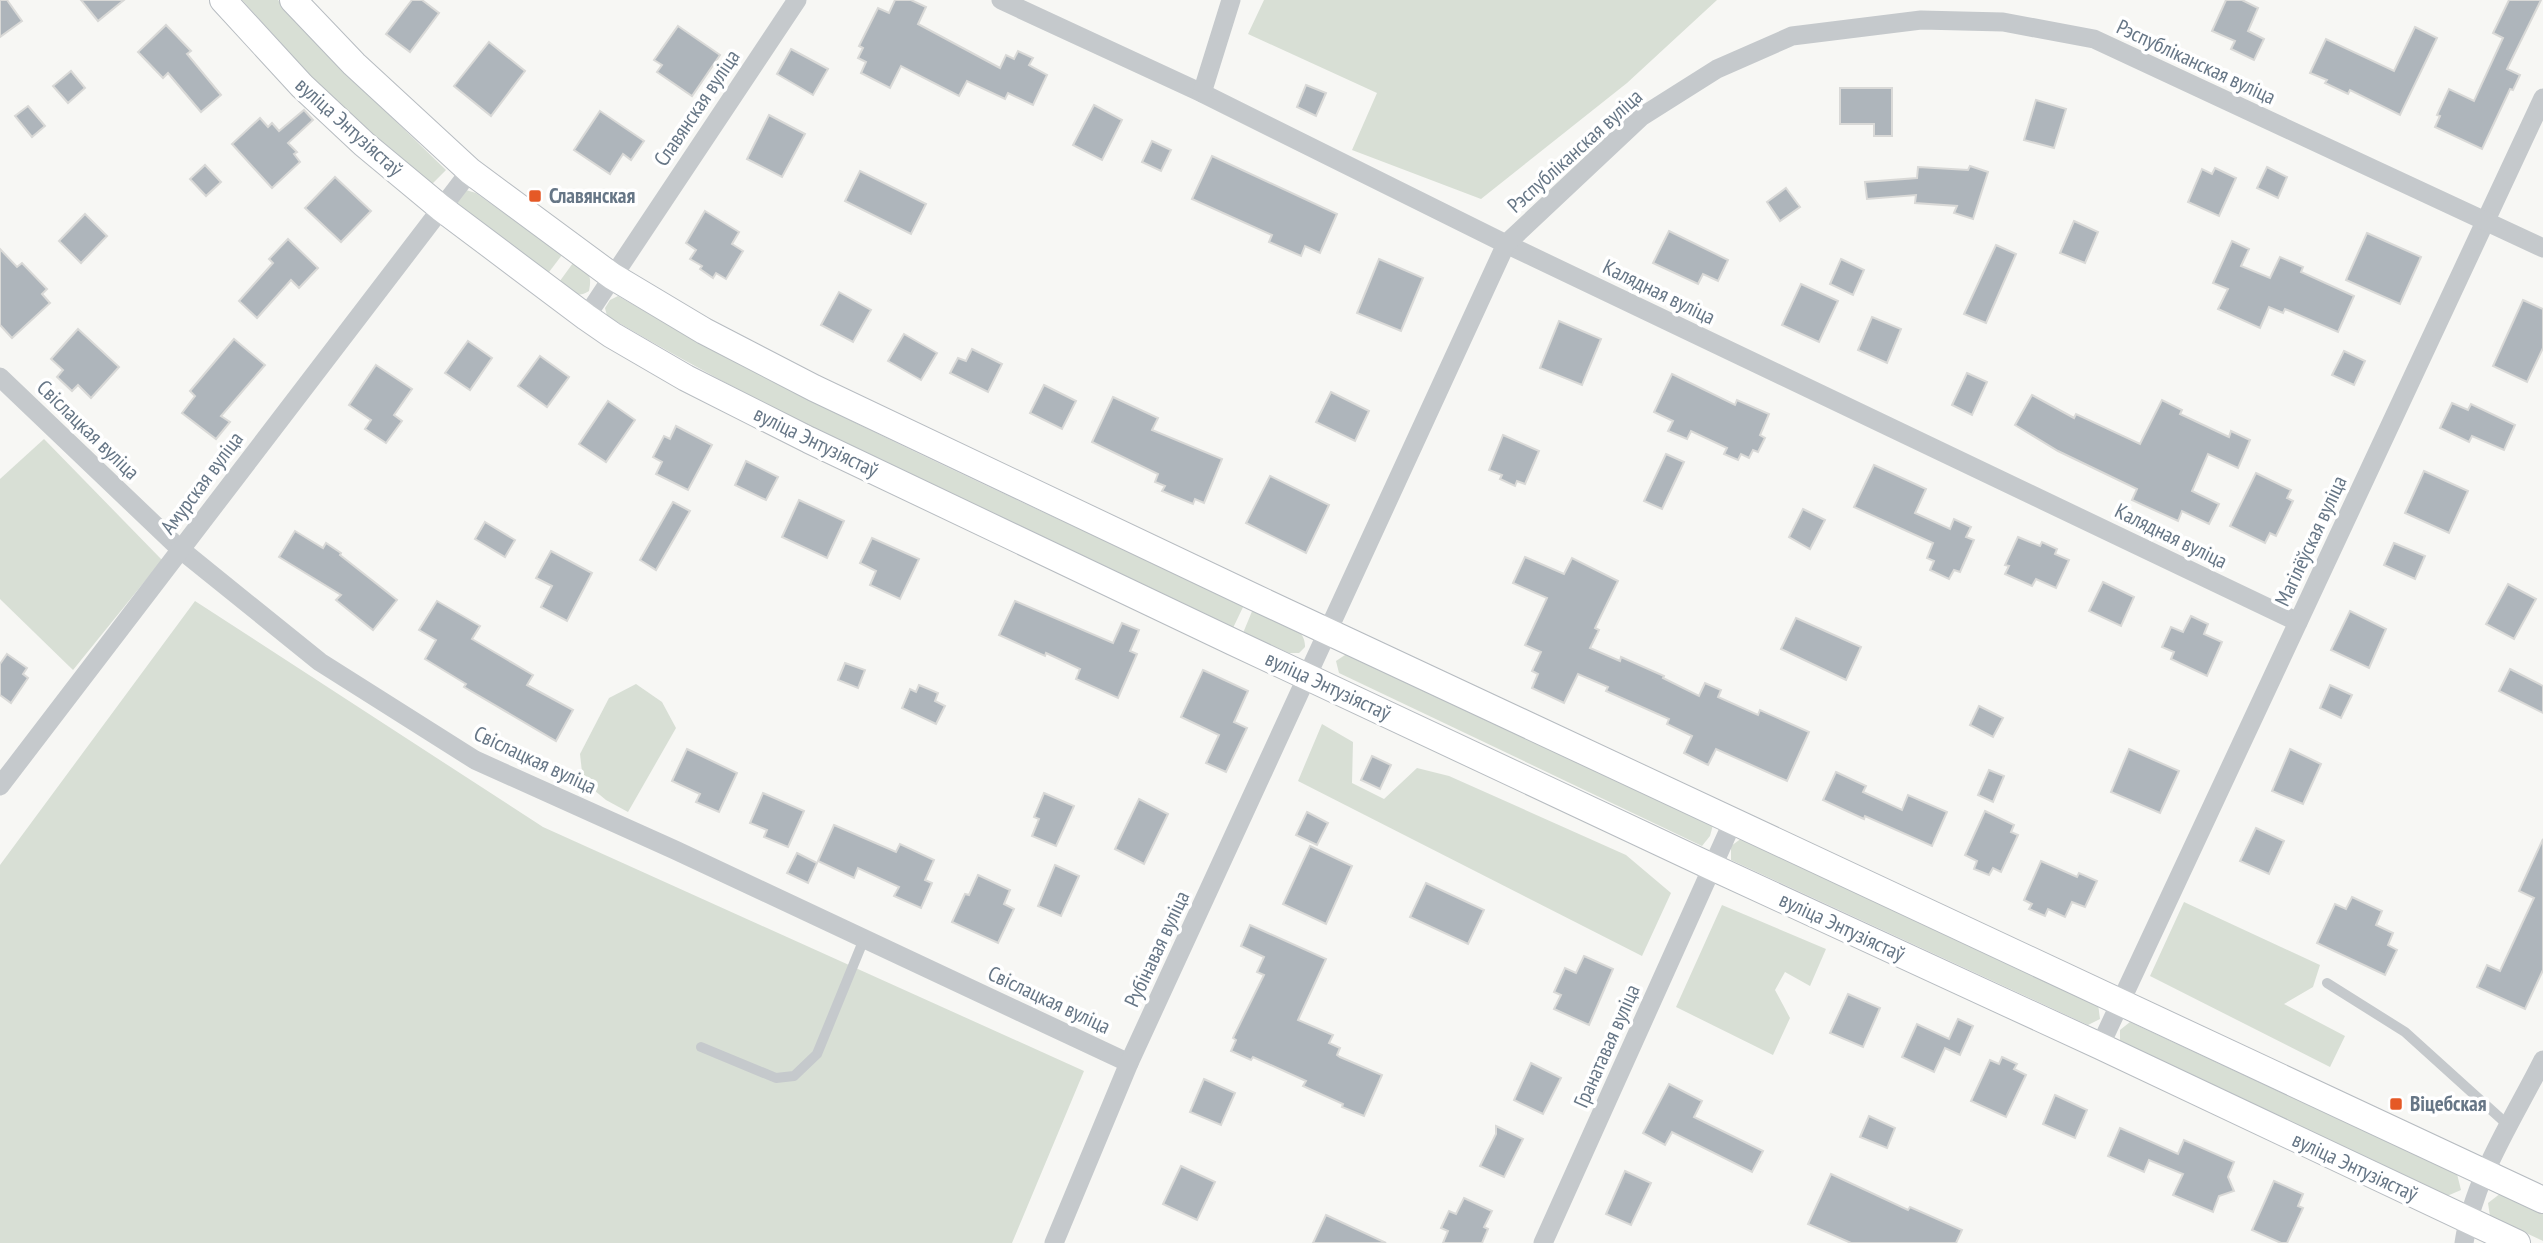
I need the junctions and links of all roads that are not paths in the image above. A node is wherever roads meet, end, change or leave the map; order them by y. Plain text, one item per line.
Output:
1 (223, 0) edge
2 (293, 0) edge
3 (797, 0) edge
4 (1001, 0) edge
5 (1231, 0) edge
6 (1202, 93) junction
7 (2543, 98) edge
8 (470, 171) junction
9 (441, 208) junction
10 (2486, 221) junction
11 (1506, 244) junction
12 (2543, 248) edge
13 (612, 276) junction
14 (586, 317) junction
15 (0, 377) edge
16 (180, 550) junction
17 (2298, 622) junction
18 (1328, 632) junction
19 (1307, 676) junction
20 (0, 786) edge
21 (1733, 821) junction
22 (1712, 867) junction
23 (864, 939) junction
24 (2327, 983) dead end
25 (2121, 1003) junction
26 (2100, 1046) junction
27 (701, 1047) dead end
28 (2543, 1060) edge
29 (1129, 1063) junction
30 (2509, 1127) junction
31 (2486, 1175) junction
32 (2543, 1200) edge
33 (2466, 1232) edge
34 (1054, 1243) edge
35 (1543, 1243) edge
36 (2517, 1243) edge

1 - 9 street, вуліца Энтузіястаў
2 - 8 street
3 - 13 street, Славянская вуліца
4 - 6 street, Калядная вуліца
5 - 6 street
6 - 11 street, Калядная вуліца
7 - 10 street, Магілёўская вуліца
8 - 9 street, Амурская вуліца
8 - 13 street
9 - 14 street, вуліца Энтузіястаў
9 - 16 street, Амурская вуліца
10 - 11 street, Рэспубліканская вуліца
10 - 12 street, Рэспубліканская вуліца
10 - 17 street, Магілёўская вуліца
11 - 17 street, Калядная вуліца
11 - 18 street, Рэспубліканская вуліца
13 - 14 street, Славянская вуліца
13 - 18 street
14 - 19 street, вуліца Энтузіястаў
15 - 16 street, Свіслацкая вуліца
16 - 20 street, Амурская вуліца
16 - 23 street, Свіслацкая вуліца
17 - 25 street, Магілёўская вуліца
18 - 19 street, Рэспубліканская вуліца
18 - 21 street
19 - 22 street, вуліца Энтузіястаў
19 - 29 street, Рубінавая вуліца
21 - 22 street, Гранатавая вуліца
21 - 25 street
22 - 26 street, вуліца Энтузіястаў
22 - 35 street, Гранатавая вуліца
23 - 27 lane
23 - 29 street, Свіслацкая вуліца
24 - 30 lane
25 - 26 street, Магілёўская вуліца
25 - 31 street
26 - 33 street, вуліца Энтузіястаў
28 - 30 street
29 - 34 street, Рубінавая вуліца
30 - 31 street
31 - 32 street
31 - 33 street
33 - 36 street, вуліца Энтузіястаў

